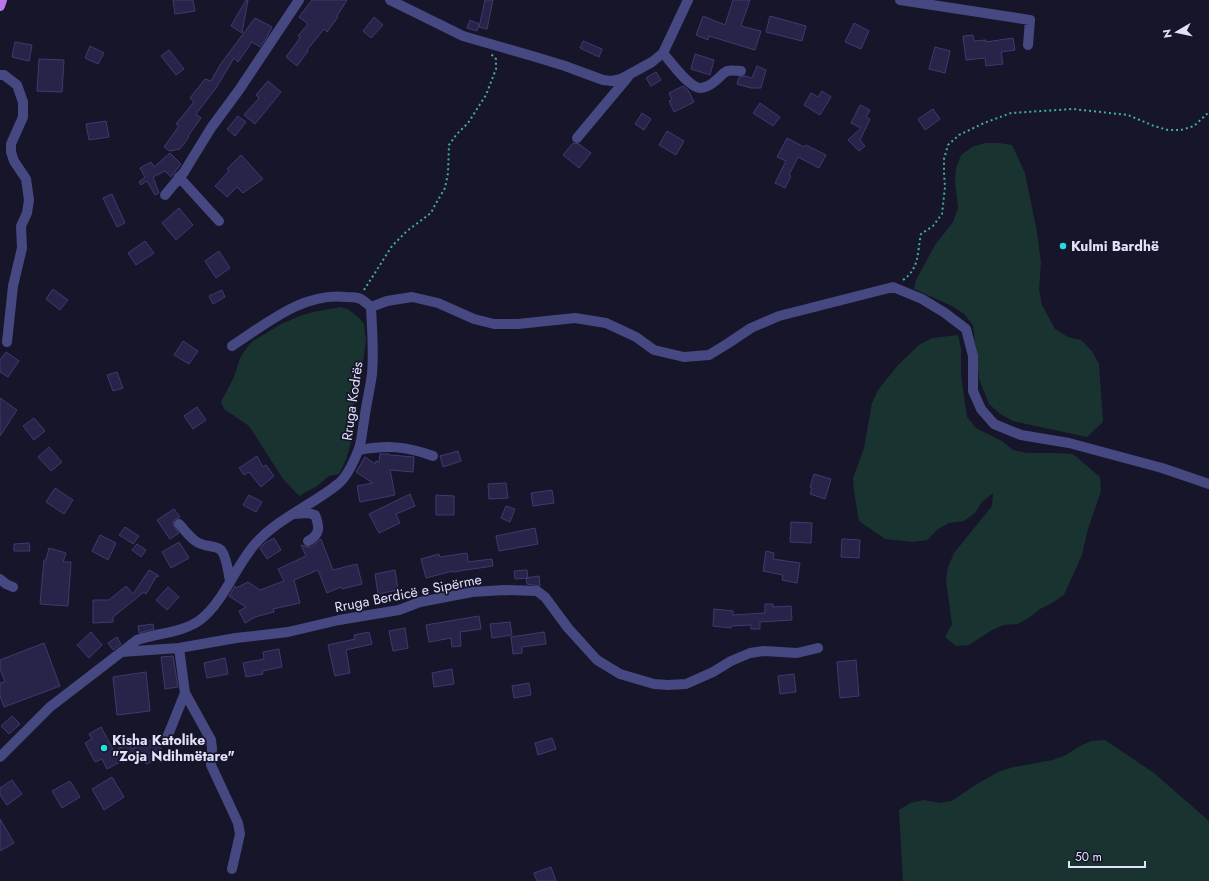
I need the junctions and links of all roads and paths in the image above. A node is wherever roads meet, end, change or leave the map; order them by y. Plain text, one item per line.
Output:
1 (2, 0) edge
2 (299, 0) edge
3 (390, 0) edge
4 (688, 0) edge
5 (900, 0) edge
6 (0, 6) edge
7 (1028, 45) dead end
8 (486, 51) dead end
9 (663, 53) junction
10 (741, 71) dead end
11 (0, 75) edge
12 (629, 75) junction
13 (1209, 112) edge
14 (577, 138) dead end
15 (179, 177) junction
16 (165, 195) dead end
17 (220, 222) dead end
18 (893, 287) junction
19 (359, 298) junction
20 (370, 307) junction
21 (7, 342) dead end
22 (232, 346) dead end
23 (359, 450) junction
24 (433, 456) dead end
25 (1209, 484) edge
26 (293, 514) junction
27 (179, 524) dead end
28 (308, 541) dead end
29 (0, 578) edge
30 (230, 581) junction
31 (13, 587) dead end
32 (179, 648) junction
33 (818, 648) dead end
34 (121, 652) junction
35 (185, 693) junction
36 (166, 740) dead end
37 (0, 757) edge
38 (232, 869) dead end

1 - 6 main road
2 - 15 street
3 - 12 street
4 - 9 street
5 - 7 street
8 - 19 path
9 - 10 street
9 - 12 street
11 - 21 street
12 - 14 street
13 - 18 path
15 - 16 street
15 - 17 street
18 - 20 street
18 - 25 street
19 - 20 street
19 - 22 street
20 - 23 street, Rruga Kodrës
23 - 24 street
23 - 26 street, Rruga Kodrës
26 - 28 street
26 - 30 street, Rruga Kodrës
27 - 30 street
29 - 31 street
30 - 34 street, Rruga Kodrës
32 - 33 street, Rruga Berdicë e Sipërme
32 - 34 street, Rruga Berdicë e Sipërme
32 - 35 street
34 - 37 street
35 - 36 street
35 - 38 street

